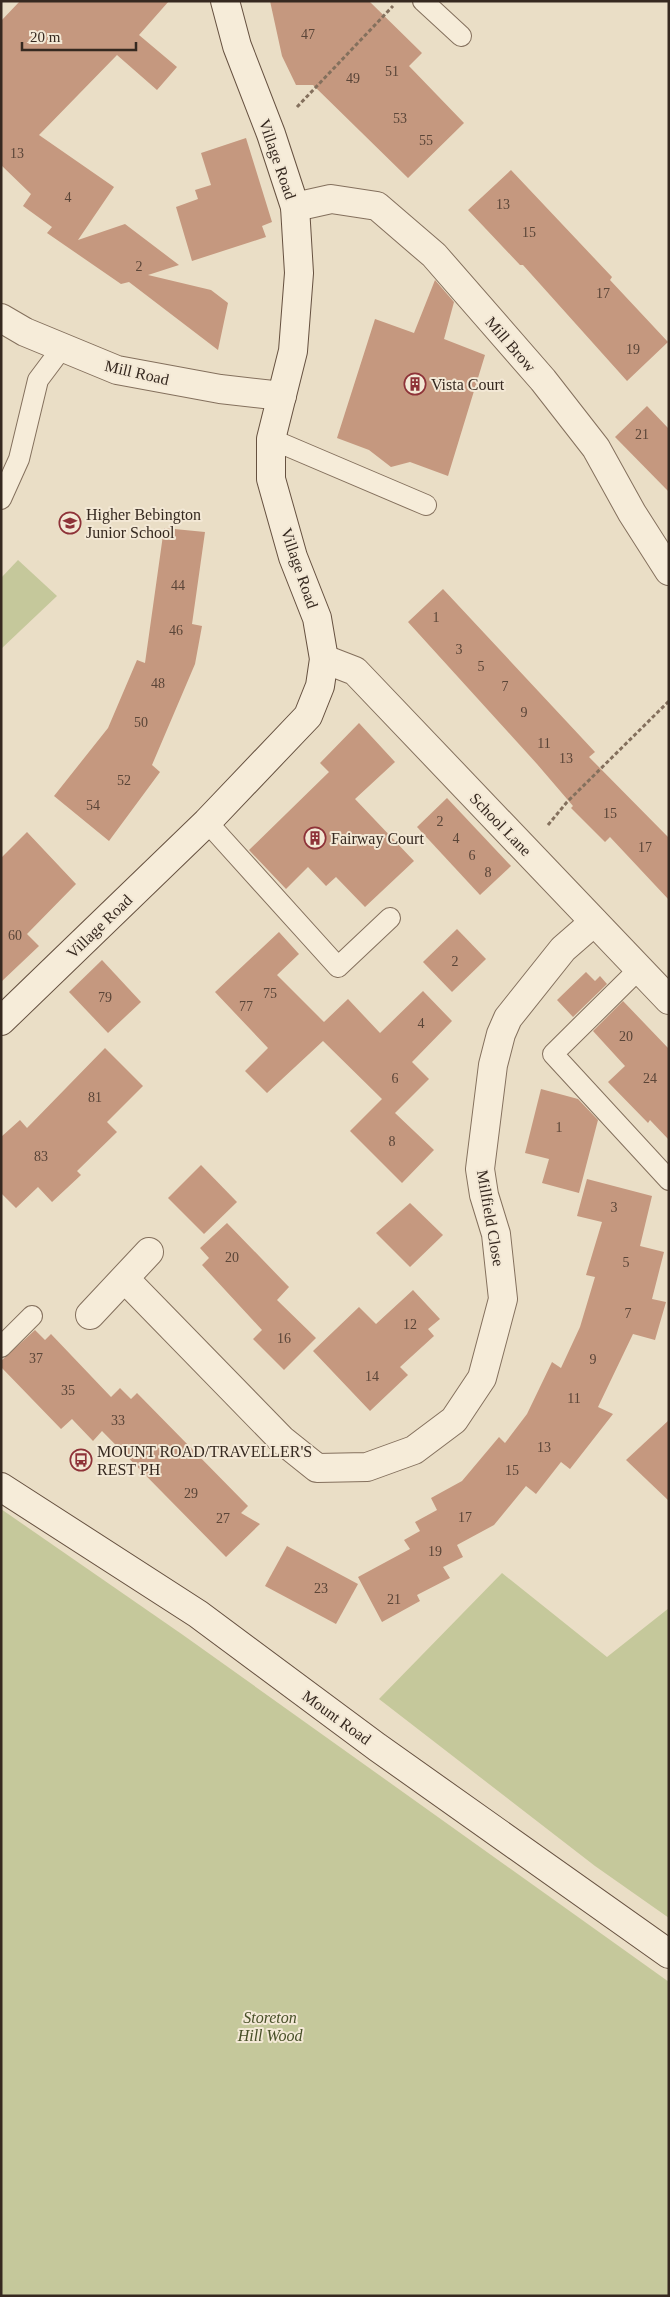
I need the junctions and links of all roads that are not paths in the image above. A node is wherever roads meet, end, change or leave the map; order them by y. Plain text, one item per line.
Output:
1 (225, 1) edge
2 (423, 1) edge
3 (461, 36) dead end
4 (295, 208) junction
5 (1, 318) edge
6 (62, 348) junction
7 (282, 396) junction
8 (271, 439) junction
9 (1, 499) edge
10 (426, 505) dead end
11 (665, 557) edge
12 (324, 659) junction
13 (207, 822) junction
14 (390, 918) dead end
15 (594, 922) junction
16 (639, 969) junction
17 (669, 1000) edge
18 (1, 1020) edge
19 (669, 1180) edge
20 (149, 1252) dead end
21 (125, 1279) junction
22 (90, 1315) dead end
23 (32, 1316) dead end
24 (1, 1347) edge
25 (1, 1487) edge
26 (669, 1954) edge

1 - 4 street, Village Road
2 - 3 lane
4 - 7 street, Village Road
4 - 11 street, Mill Brow
5 - 6 street, Mill Road
6 - 7 street, Mill Road
6 - 9 lane
7 - 8 street, Village Road
8 - 10 lane
8 - 12 street, Village Road
12 - 13 street, Village Road
12 - 15 street, School Lane
13 - 14 lane
13 - 18 street, Village Road
15 - 16 street, School Lane
15 - 21 street, Millfield Close
16 - 17 street, School Lane
16 - 19 lane
20 - 21 street
21 - 22 street
23 - 24 lane
25 - 26 street, Mount Road

